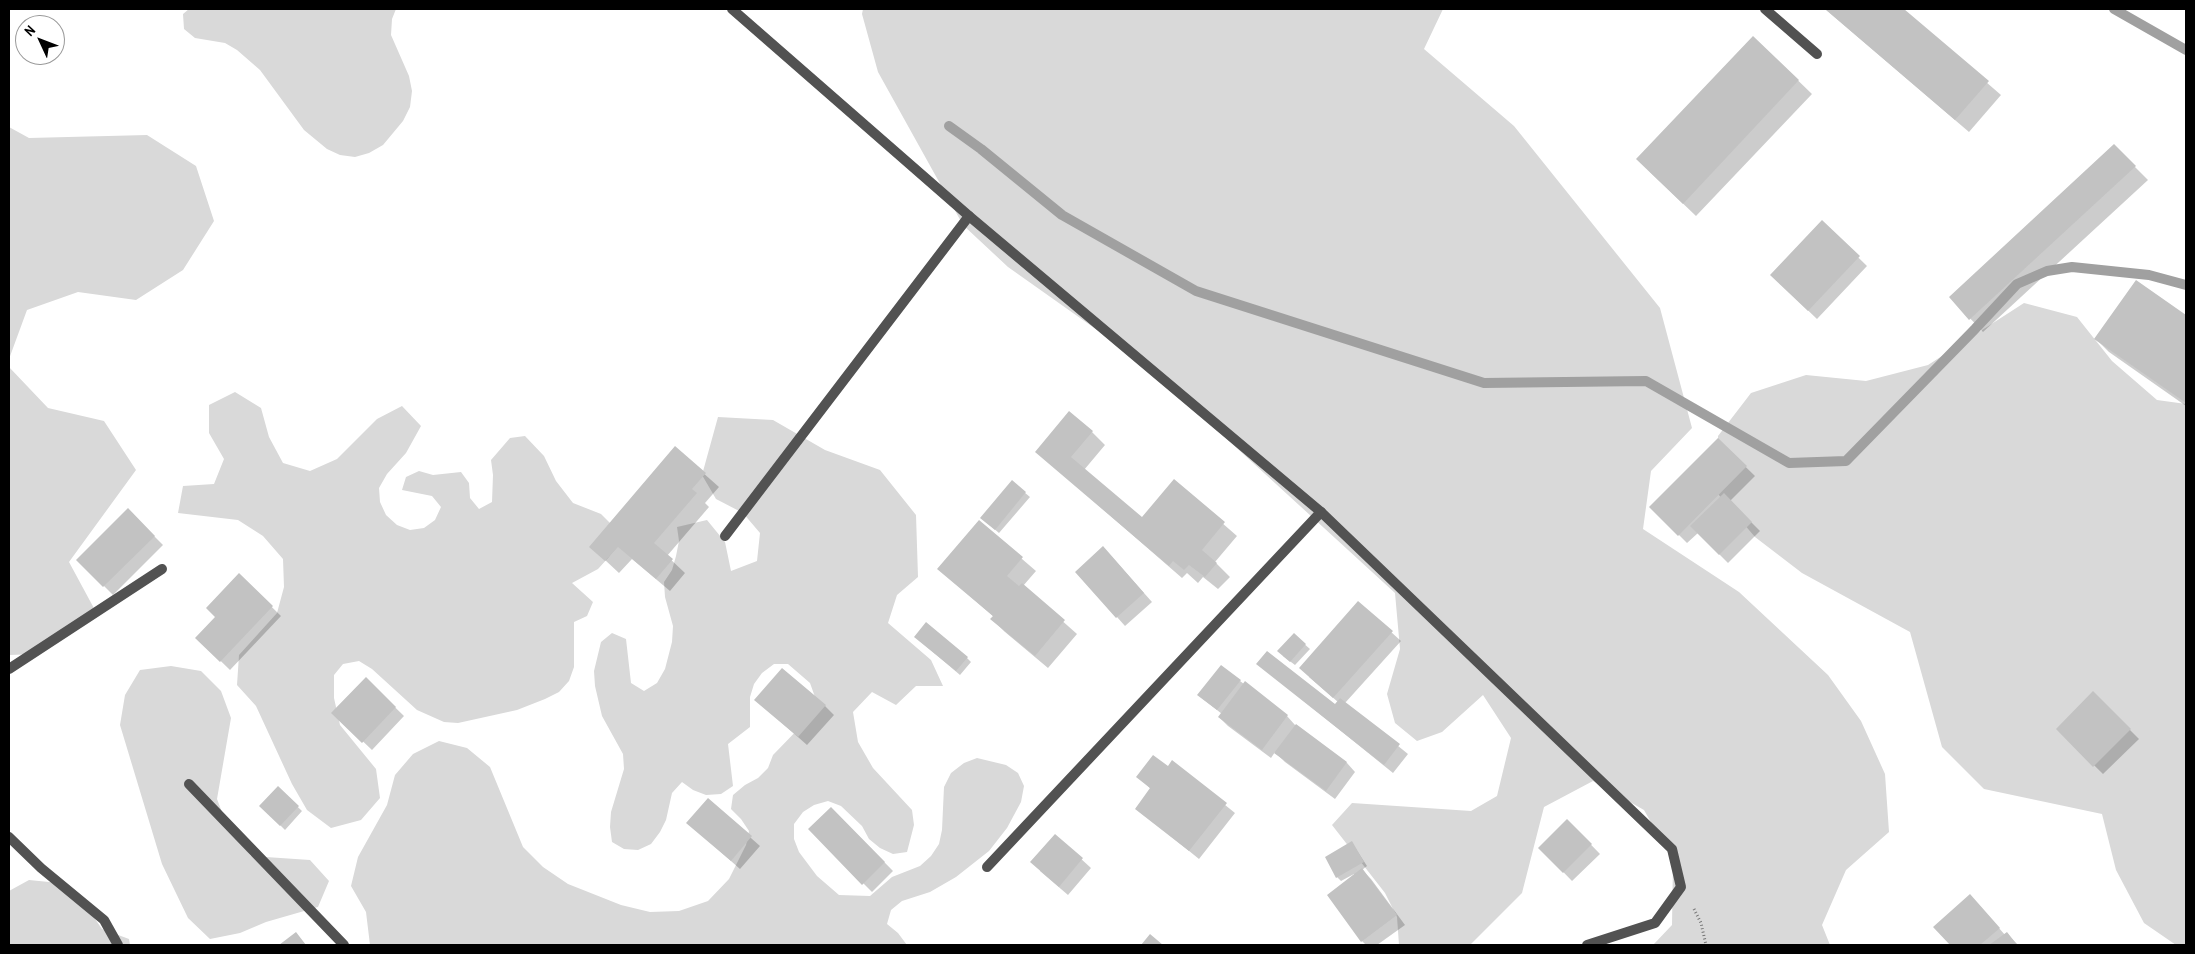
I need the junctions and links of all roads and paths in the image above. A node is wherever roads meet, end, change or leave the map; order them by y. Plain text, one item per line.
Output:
1 (732, 9) edge
2 (1765, 9) edge
3 (1817, 54) dead end
4 (970, 216) junction
5 (1321, 512) junction
6 (725, 536) dead end
7 (162, 569) dead end
8 (9, 669) edge
9 (189, 784) dead end
10 (9, 837) edge
11 (987, 867) dead end
12 (1681, 887) junction
13 (118, 945) edge
14 (344, 945) edge
15 (1587, 945) edge
16 (1706, 945) edge

1 - 4 street
2 - 3 street
4 - 5 street
4 - 6 street
5 - 11 street
5 - 12 street
7 - 8 street
9 - 14 street
10 - 13 street
12 - 15 street
12 - 16 path

